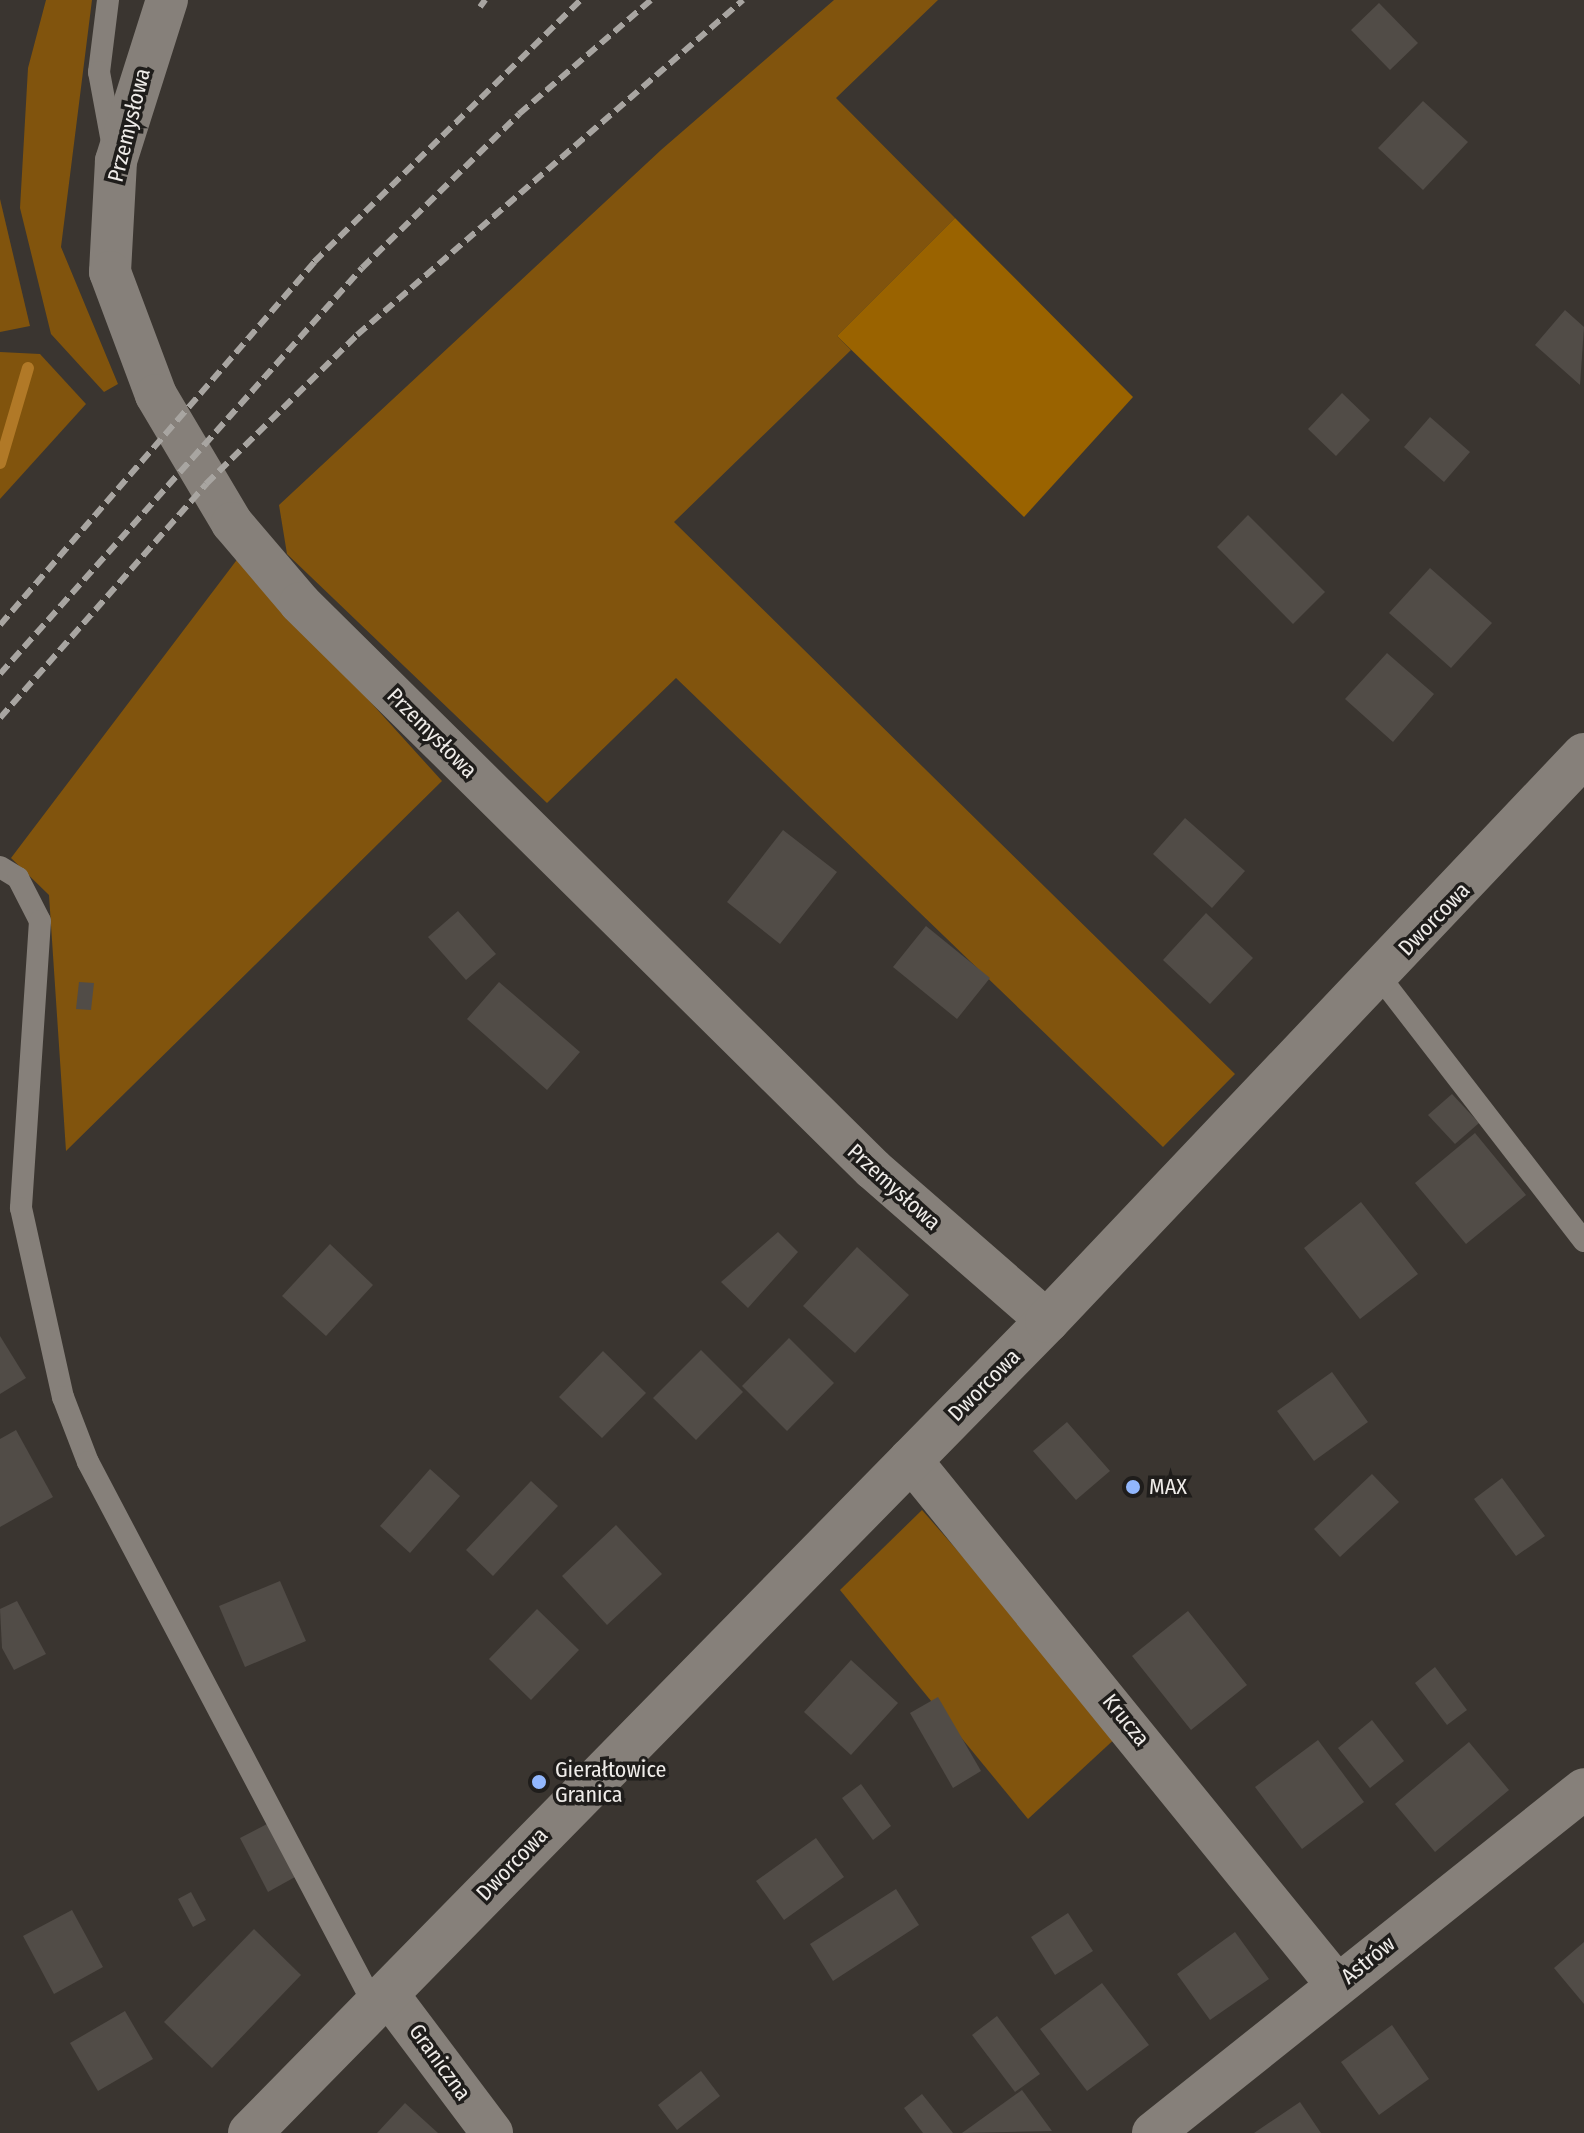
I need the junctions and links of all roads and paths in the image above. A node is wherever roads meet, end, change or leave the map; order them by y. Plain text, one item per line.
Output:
1 (108, 0) edge
2 (167, 0) edge
3 (116, 161) junction
4 (1584, 755) edge
5 (0, 867) edge
6 (1379, 976) junction
7 (1584, 1241) edge
8 (1047, 1321) junction
9 (910, 1459) junction
10 (1584, 1789) edge
11 (1337, 1985) junction
12 (381, 1999) junction
13 (250, 2133) edge
14 (492, 2133) edge
15 (1153, 2133) edge

1 - 3 lane
2 - 3 street, Przemysłowa
3 - 8 street, Przemysłowa
4 - 6 main road, Dworcowa
5 - 12 lane
6 - 7 lane
6 - 8 main road, Dworcowa
8 - 9 main road, Dworcowa
9 - 11 street, Krucza
9 - 12 main road, Dworcowa
10 - 11 street, Astrów
11 - 15 street, Astrów
12 - 13 main road, Dworcowa
12 - 14 street, Graniczna

